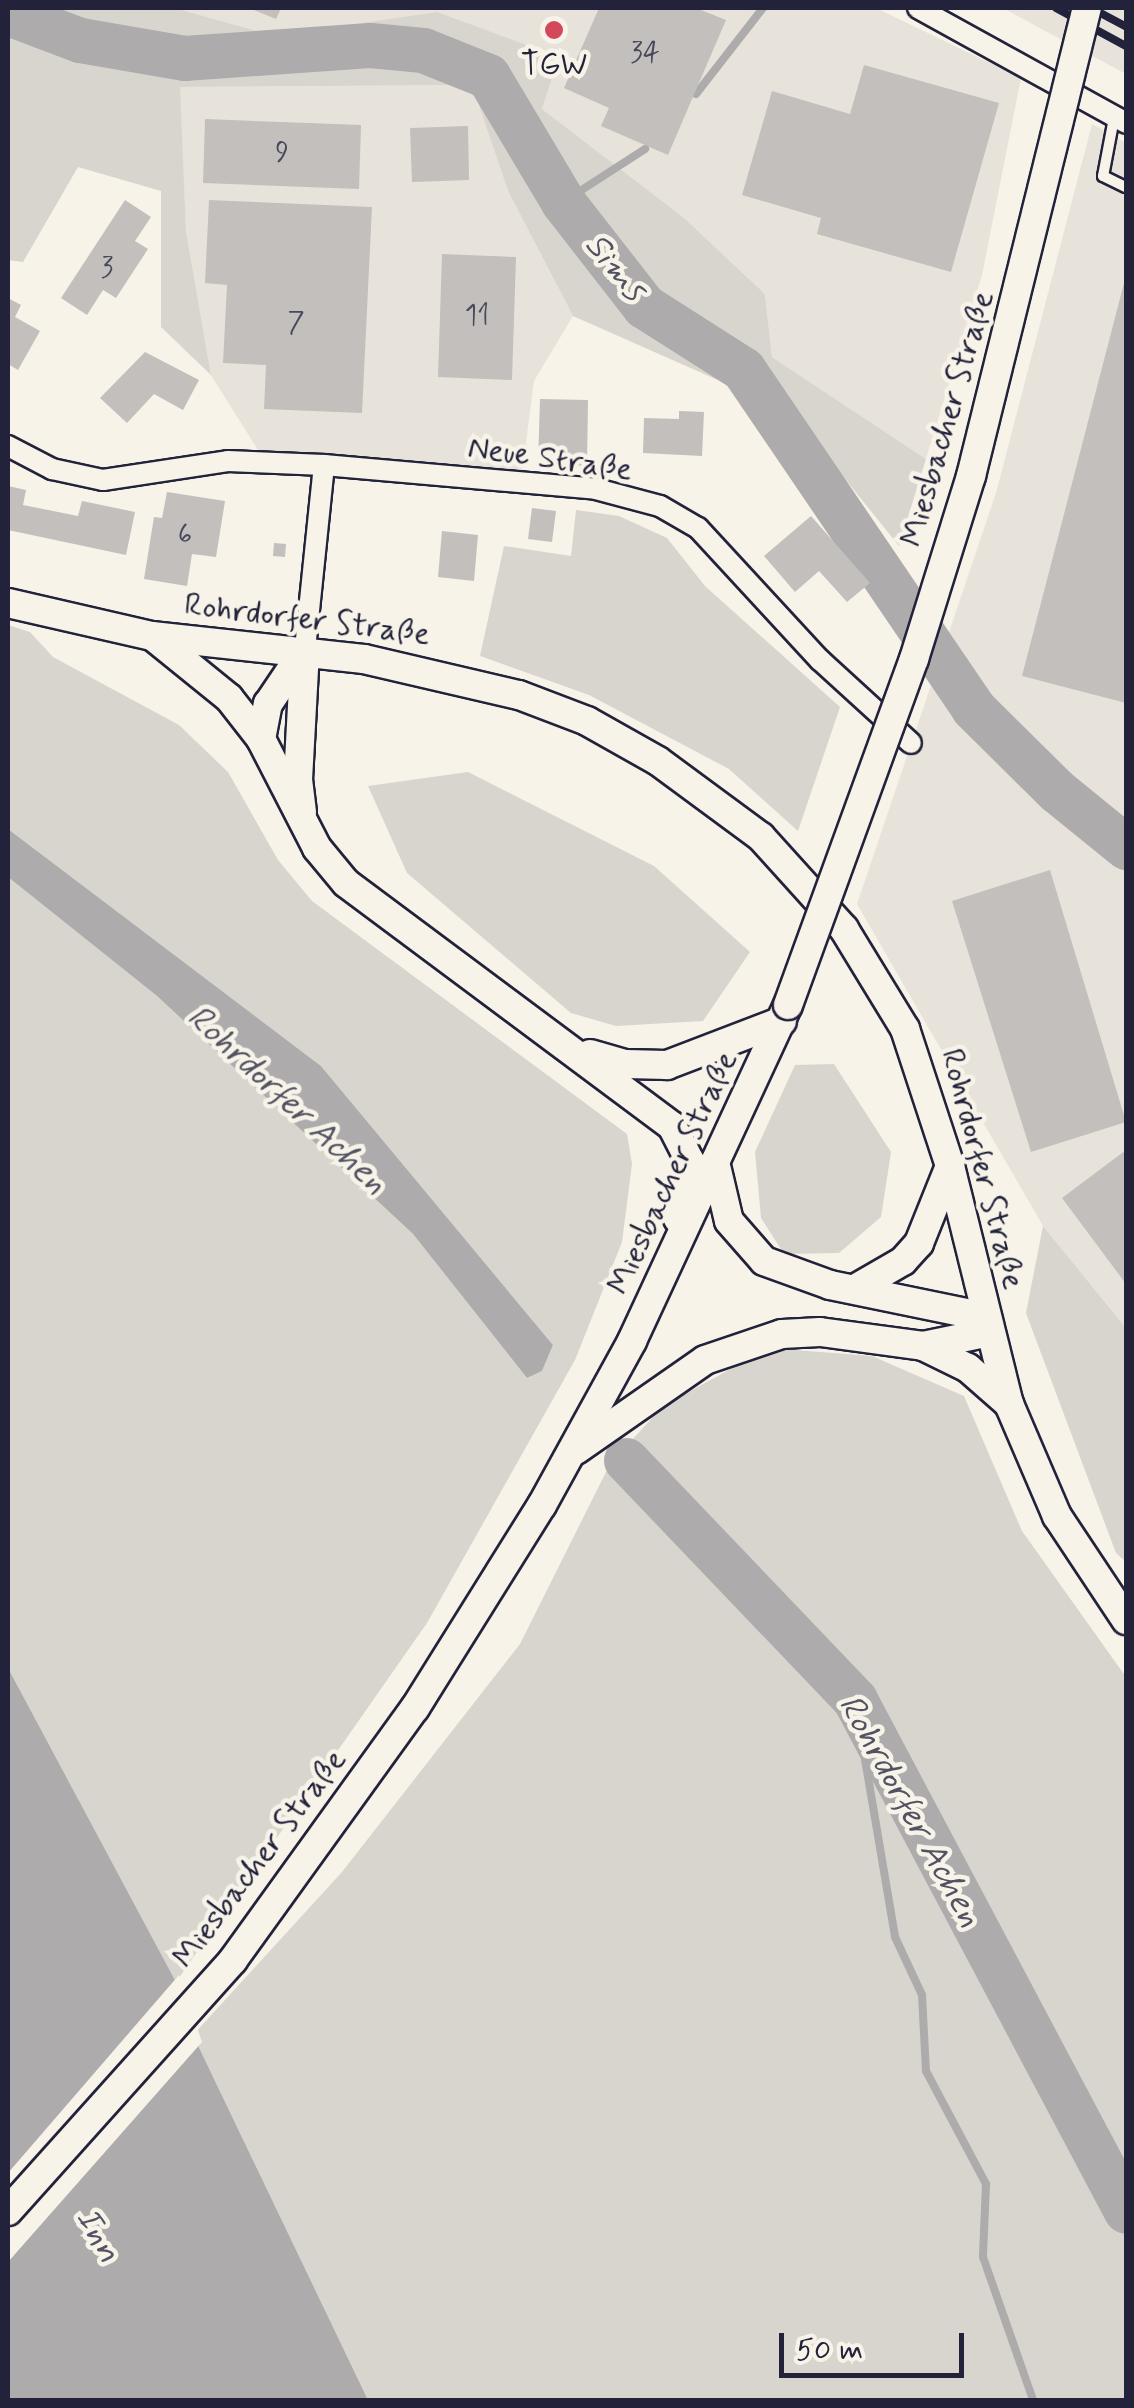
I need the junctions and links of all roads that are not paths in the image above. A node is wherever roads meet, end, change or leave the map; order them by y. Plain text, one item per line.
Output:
1 (918, 8) edge
2 (1088, 8) edge
3 (1120, 120) edge
4 (1126, 187) edge
5 (8, 446) edge
6 (324, 465) junction
7 (8, 604) edge
8 (152, 636) junction
9 (305, 649) junction
10 (261, 739) junction
11 (911, 743) dead end
12 (303, 820) junction
13 (785, 1013) junction
14 (574, 1048) junction
15 (950, 1166) junction
16 (717, 1170) junction
17 (858, 1287) junction
18 (988, 1324) junction
19 (632, 1341) junction
20 (922, 1346) junction
21 (1009, 1404) junction
22 (571, 1454) junction
23 (1126, 1620) edge
24 (8, 2211) edge

1 - 3 street
2 - 13 main road, Miesbacher Straße, bridge
3 - 4 lane
5 - 6 street, Neue Straße
6 - 9 street
6 - 11 street, Neue Straße
7 - 8 main road, Rohrdorfer Straße
8 - 9 main road, Rohrdorfer Straße
8 - 10 main road
9 - 10 main road
9 - 12 main road
9 - 15 main road, Rohrdorfer Straße
10 - 12 main road
12 - 14 main road
13 - 14 main road
13 - 16 main road, Miesbacher Straße
14 - 19 main road
15 - 17 main road
15 - 18 main road, Rohrdorfer Straße
16 - 17 main road
16 - 19 main road, Miesbacher Straße
17 - 18 main road
18 - 20 main road
18 - 21 main road, Rohrdorfer Straße
19 - 22 main road, Miesbacher Straße
20 - 21 main road
20 - 22 main road
21 - 23 main road, Rohrdorfer Straße
22 - 24 main road, Miesbacher Straße

